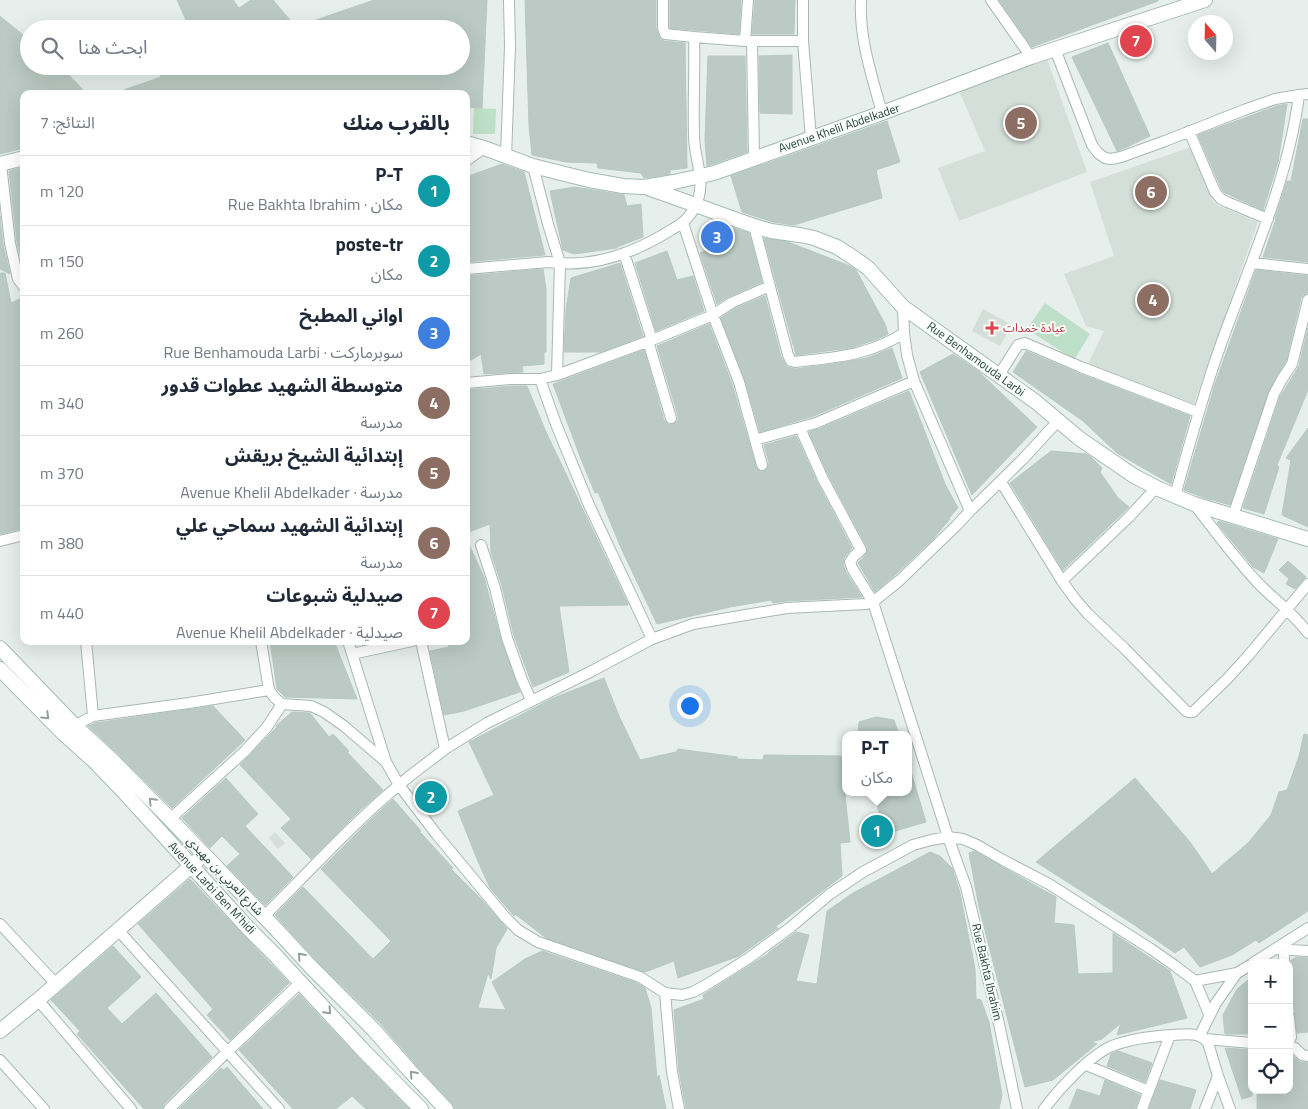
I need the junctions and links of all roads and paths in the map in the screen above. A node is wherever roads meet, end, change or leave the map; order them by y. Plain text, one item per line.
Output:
1 (509, 0) edge
2 (663, 0) edge
3 (748, 0) edge
4 (803, 0) edge
5 (860, 0) edge
6 (991, 0) edge
7 (1205, 0) edge
8 (694, 37) junction
9 (749, 41) junction
10 (803, 41) junction
11 (1055, 49) junction
12 (1031, 57) junction
13 (1303, 94) edge
14 (882, 113) junction
15 (1189, 131) junction
16 (811, 138) junction
17 (470, 144) edge
18 (484, 148) junction
19 (506, 157) junction
20 (470, 158) edge
21 (754, 158) junction
22 (20, 159) edge
23 (0, 164) edge
24 (533, 166) junction
25 (700, 176) junction
26 (644, 187) junction
27 (696, 205) junction
28 (1268, 219) junction
29 (682, 223) junction
30 (754, 226) junction
31 (624, 253) junction
32 (560, 263) junction
33 (1252, 263) junction
34 (470, 269) edge
35 (1308, 269) edge
36 (20, 282) edge
37 (770, 286) junction
38 (1308, 300) edge
39 (902, 307) junction
40 (714, 315) junction
41 (904, 333) junction
42 (650, 340) junction
43 (557, 374) junction
44 (999, 375) junction
45 (540, 379) junction
46 (914, 381) junction
47 (470, 383) edge
48 (1198, 412) junction
49 (671, 418) dead end
50 (1058, 421) junction
51 (800, 428) junction
52 (755, 440) junction
53 (762, 465) dead end
54 (1001, 482) junction
55 (1156, 488) junction
56 (1175, 496) junction
57 (1194, 504) junction
58 (970, 510) junction
59 (1233, 516) junction
60 (20, 536) edge
61 (1308, 539) edge
62 (0, 541) edge
63 (482, 544) dead end
64 (1062, 581) junction
65 (1308, 584) edge
66 (873, 602) junction
67 (1288, 610) junction
68 (1308, 633) edge
69 (652, 639) junction
70 (86, 645) edge
71 (262, 645) edge
72 (349, 645) edge
73 (394, 645) edge
74 (422, 645) edge
75 (0, 648) edge
76 (352, 654) junction
77 (0, 669) edge
78 (30, 679) junction
79 (269, 690) junction
80 (21, 692) junction
81 (531, 700) junction
82 (282, 704) junction
83 (93, 716) junction
84 (68, 729) junction
85 (445, 749) junction
86 (386, 762) junction
87 (399, 784) junction
88 (170, 819) junction
89 (948, 836) junction
90 (204, 855) junction
91 (191, 866) junction
92 (264, 916) junction
93 (0, 924) edge
94 (1308, 928) edge
95 (118, 930) junction
96 (1280, 950) junction
97 (1308, 951) edge
98 (1261, 959) edge
99 (1283, 959) edge
100 (1248, 965) edge
101 (1237, 972) junction
102 (1195, 981) junction
103 (301, 982) junction
104 (56, 984) junction
105 (665, 993) junction
106 (38, 1000) junction
107 (1209, 1014) junction
108 (0, 1031) edge
109 (1170, 1035) junction
110 (1202, 1037) junction
111 (1248, 1043) edge
112 (1293, 1047) edge
113 (227, 1052) junction
114 (1308, 1056) edge
115 (0, 1060) edge
116 (1086, 1065) junction
117 (1218, 1076) junction
118 (1149, 1092) junction
119 (44, 1109) edge
120 (131, 1109) edge
121 (170, 1109) edge
122 (279, 1109) edge
123 (421, 1109) edge
124 (446, 1109) edge
125 (679, 1109) edge
126 (1017, 1109) edge
127 (1044, 1109) edge
128 (1142, 1109) edge
129 (1205, 1109) edge
130 (1230, 1109) edge

1 - 19 street
2 - 8 street
3 - 9 street
4 - 10 street
5 - 14 street
6 - 12 street
7 - 11 street, Avenue Khelil Abdelkader
8 - 9 street
8 - 25 street
9 - 10 street
9 - 21 street
10 - 16 street
11 - 12 street, Avenue Khelil Abdelkader
11 - 15 street
12 - 14 street, Avenue Khelil Abdelkader
13 - 15 street
13 - 28 street
14 - 16 street, Avenue Khelil Abdelkader
15 - 28 street
16 - 21 street, Avenue Khelil Abdelkader
17 - 18 street, Avenue Khelil Abdelkader
18 - 19 street, Avenue Khelil Abdelkader
18 - 20 street
19 - 24 street, Avenue Khelil Abdelkader
21 - 25 street, Avenue Khelil Abdelkader
22 - 23 street
23 - 36 street
24 - 26 street, Avenue Khelil Abdelkader
24 - 32 street
25 - 26 street, Avenue Khelil Abdelkader
25 - 27 street
26 - 27 street, Rue Benhamouda Larbi
27 - 29 street
27 - 30 street, Rue Benhamouda Larbi
28 - 33 street
29 - 31 street
29 - 40 street
30 - 37 street
30 - 39 street, Rue Benhamouda Larbi
31 - 32 street
31 - 42 street
32 - 34 street
32 - 43 street
33 - 35 street
33 - 48 street
37 - 40 street
37 - 41 street
38 - 59 street
39 - 41 street
39 - 44 street, Rue Benhamouda Larbi
40 - 42 street
40 - 52 street
41 - 46 street
42 - 43 street
42 - 49 street
43 - 45 street
44 - 48 street
44 - 50 street, Rue Benhamouda Larbi
45 - 47 street
45 - 69 street
46 - 51 street
46 - 58 street
48 - 56 street
50 - 54 street
50 - 55 street, Rue Benhamouda Larbi
51 - 52 street
51 - 66 street, Rue Bakhta Ibrahim
52 - 53 street
54 - 58 street
54 - 64 street
55 - 56 street, Rue Benhamouda Larbi
55 - 64 street
56 - 57 street, Rue Benhamouda Larbi
57 - 59 street, Rue Benhamouda Larbi
57 - 67 street
58 - 66 street
59 - 61 street, Rue Benhamouda Larbi
60 - 62 street
63 - 81 street
64 - 67 street
65 - 67 street
66 - 69 street
66 - 89 street, Rue Bakhta Ibrahim
67 - 68 street
69 - 81 street
70 - 83 street
71 - 79 street
72 - 76 street
73 - 76 street
74 - 85 street
75 - 78 street, شارع العربي بن مهيدي
76 - 86 street
77 - 80 street, Avenue Larbi Ben M'hidi
78 - 80 street
78 - 84 street, شارع العربي بن مهيدي
79 - 82 street
79 - 83 street
80 -> 84 street, Avenue Larbi Ben M'hidi
81 - 85 street
82 - 86 street
82 - 88 street
83 - 84 street
88 -> 84 street, شارع العربي بن مهيدي
84 - 91 street, Avenue Larbi Ben M'hidi
85 - 87 street
86 - 87 street
87 - 92 street
87 - 105 street
88 - 90 street, شارع العربي بن مهيدي
89 - 102 street
89 - 105 street
89 - 126 street, Rue Bakhta Ibrahim
90 - 91 street
90 - 92 street, شارع العربي بن مهيدي
91 - 95 street
91 - 103 street, Avenue Larbi Ben M'hidi
124 -> 92 street, شارع العربي بن مهيدي
93 - 104 street
94 - 96 street
95 - 104 street
95 - 113 street
96 - 97 street
96 - 98 street
96 - 99 street
100 - 101 street
101 - 102 street
101 - 107 street
102 - 107 street
103 - 113 street
103 -> 123 street, Avenue Larbi Ben M'hidi
104 - 106 street
105 - 125 street
106 - 108 street
106 - 120 street
107 - 110 street
109 - 110 street
109 - 116 street
109 - 118 street
110 - 111 street
110 - 117 street
112 - 114 street
113 - 121 street
113 - 122 street
115 - 119 street
116 - 118 street
116 - 127 street
117 - 129 street
117 - 130 street
118 - 128 street

